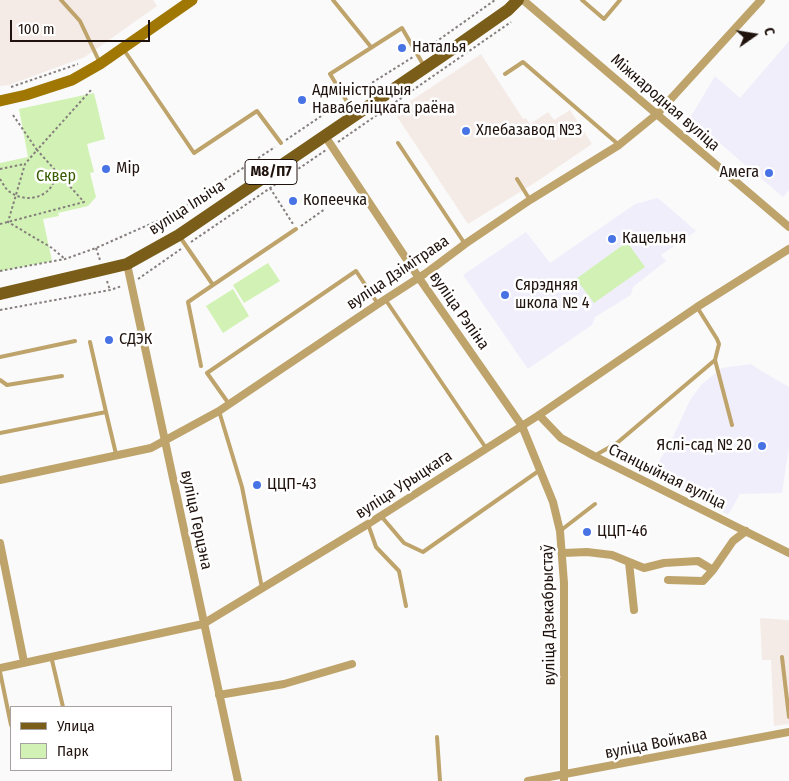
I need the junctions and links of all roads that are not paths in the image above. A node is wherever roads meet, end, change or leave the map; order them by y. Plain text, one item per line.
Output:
1 (61, 0) edge
2 (192, 0) edge
3 (333, 0) edge
4 (518, 0) edge
5 (523, 0) edge
6 (582, 0) edge
7 (620, 0) edge
8 (761, 0) edge
9 (122, 48) junction
10 (371, 48) junction
11 (100, 64) junction
12 (425, 68) junction
13 (505, 74) dead end
14 (0, 101) edge
15 (657, 114) junction
16 (352, 123) junction
17 (328, 141) junction
18 (282, 143) road end
19 (398, 143) dead end
20 (619, 145) junction
21 (517, 179) dead end
22 (530, 200) junction
23 (789, 228) edge
24 (296, 229) road end
25 (183, 240) junction
26 (465, 244) junction
27 (789, 248) edge
28 (127, 264) junction
29 (419, 278) junction
30 (213, 285) junction
31 (0, 294) edge
32 (381, 302) junction
33 (697, 307) junction
34 (75, 341) dead end
35 (90, 342) dead end
36 (0, 357) edge
37 (715, 360) junction
38 (201, 366) dead end
39 (62, 376) dead end
40 (0, 380) edge
41 (228, 404) junction
42 (219, 411) junction
43 (106, 412) junction
44 (540, 415) junction
45 (732, 425) dead end
46 (522, 426) junction
47 (0, 433) edge
48 (165, 441) junction
49 (486, 449) junction
50 (594, 456) junction
51 (116, 457) junction
52 (540, 470) junction
53 (0, 480) edge
54 (595, 504) dead end
55 (381, 516) junction
56 (368, 524) junction
57 (560, 531) junction
58 (746, 531) junction
59 (0, 543) edge
60 (563, 553) junction
61 (789, 553) edge
62 (629, 562) junction
63 (713, 570) junction
64 (668, 580) dead end
65 (262, 588) junction
66 (406, 606) dead end
67 (634, 610) dead end
68 (203, 624) junction
69 (51, 656) junction
70 (782, 656) dead end
71 (24, 662) junction
72 (352, 664) dead end
73 (0, 668) edge
74 (0, 672) edge
75 (219, 695) junction
76 (63, 706) edge
77 (789, 717) edge
78 (10, 720) edge
79 (789, 732) edge
80 (437, 738) dead end
81 (564, 778) edge
82 (238, 781) edge
83 (440, 781) edge
84 (528, 781) edge

1 - 11 lane
2 - 9 street
3 - 10 lane
4 - 12 main road, вуліца Ільіча / М8/П7
5 - 15 street, Міжнародная вуліца
6 - 7 lane
8 - 15 street, вуліца Дзімітрава
9 - 11 street
9 - 18 lane
10 - 12 lane
10 - 16 lane
11 - 14 street
12 - 16 main road, вуліца Ільіча / М8/П7
13 - 20 lane
15 - 20 street, вуліца Дзімітрава
15 - 23 street, Міжнародная вуліца
16 - 17 main road, вуліца Ільіча / М8/П7
17 - 25 main road, вуліца Ільіча / М8/П7
17 - 29 street, вуліца Рэпіна
19 - 26 lane
20 - 22 street, вуліца Дзімітрава
21 - 22 lane
22 - 26 street, вуліца Дзімітрава
24 - 30 lane
25 - 28 main road, вуліца Ільіча / М8/П7
25 - 30 lane
26 - 29 street, вуліца Дзімітрава
27 - 33 street, вуліца Урыцкага
28 - 31 main road, вуліца Ільіча / М8/П7
28 - 48 street, вуліца Герцэна
29 - 32 street, вуліца Дзімітрава
29 - 46 street, вуліца Рэпіна
30 - 38 lane
32 - 41 street, вуліца Дзімітрава
32 - 41 lane
32 - 49 lane
33 - 37 lane
33 - 44 street, вуліца Урыцкага
34 - 36 lane
35 - 43 lane
37 - 45 lane
37 - 50 lane
39 - 40 lane
41 - 42 street, вуліца Дзімітрава
42 - 48 street, вуліца Дзімітрава
42 - 65 lane
43 - 47 lane
43 - 51 lane
44 - 46 street, вуліца Урыцкага
44 - 50 street, Станцыйная вуліца
46 - 49 street, вуліца Урыцкага
46 - 52 street, вуліца Дзекабрыстаў
48 - 51 street, вуліца Дзімітрава
48 - 68 street, вуліца Герцэна
49 - 55 street, вуліца Урыцкага
50 - 58 street, Станцыйная вуліца
51 - 53 street, вуліца Дзімітрава
52 - 55 lane
52 - 57 street, вуліца Дзекабрыстаў
54 - 57 lane
55 - 56 street, вуліца Урыцкага
56 - 65 street, вуліца Урыцкага
56 - 66 lane
57 - 60 street, вуліца Дзекабрыстаў
58 - 61 street, Станцыйная вуліца
58 - 63 street
59 - 71 street
60 - 62 street
60 - 81 street, вуліца Дзекабрыстаў
62 - 63 street
62 - 67 street
63 - 64 street
65 - 68 street, вуліца Урыцкага
68 - 69 street, вуліца Урыцкага
68 - 75 street, вуліца Герцэна
69 - 71 street, вуліца Урыцкага
69 - 76 lane
70 - 77 lane
71 - 73 street, вуліца Урыцкага
72 - 75 street
74 - 78 lane
75 - 82 street, вуліца Герцэна
79 - 81 street, вуліца Войкава
80 - 83 lane
81 - 84 street, вуліца Войкава

